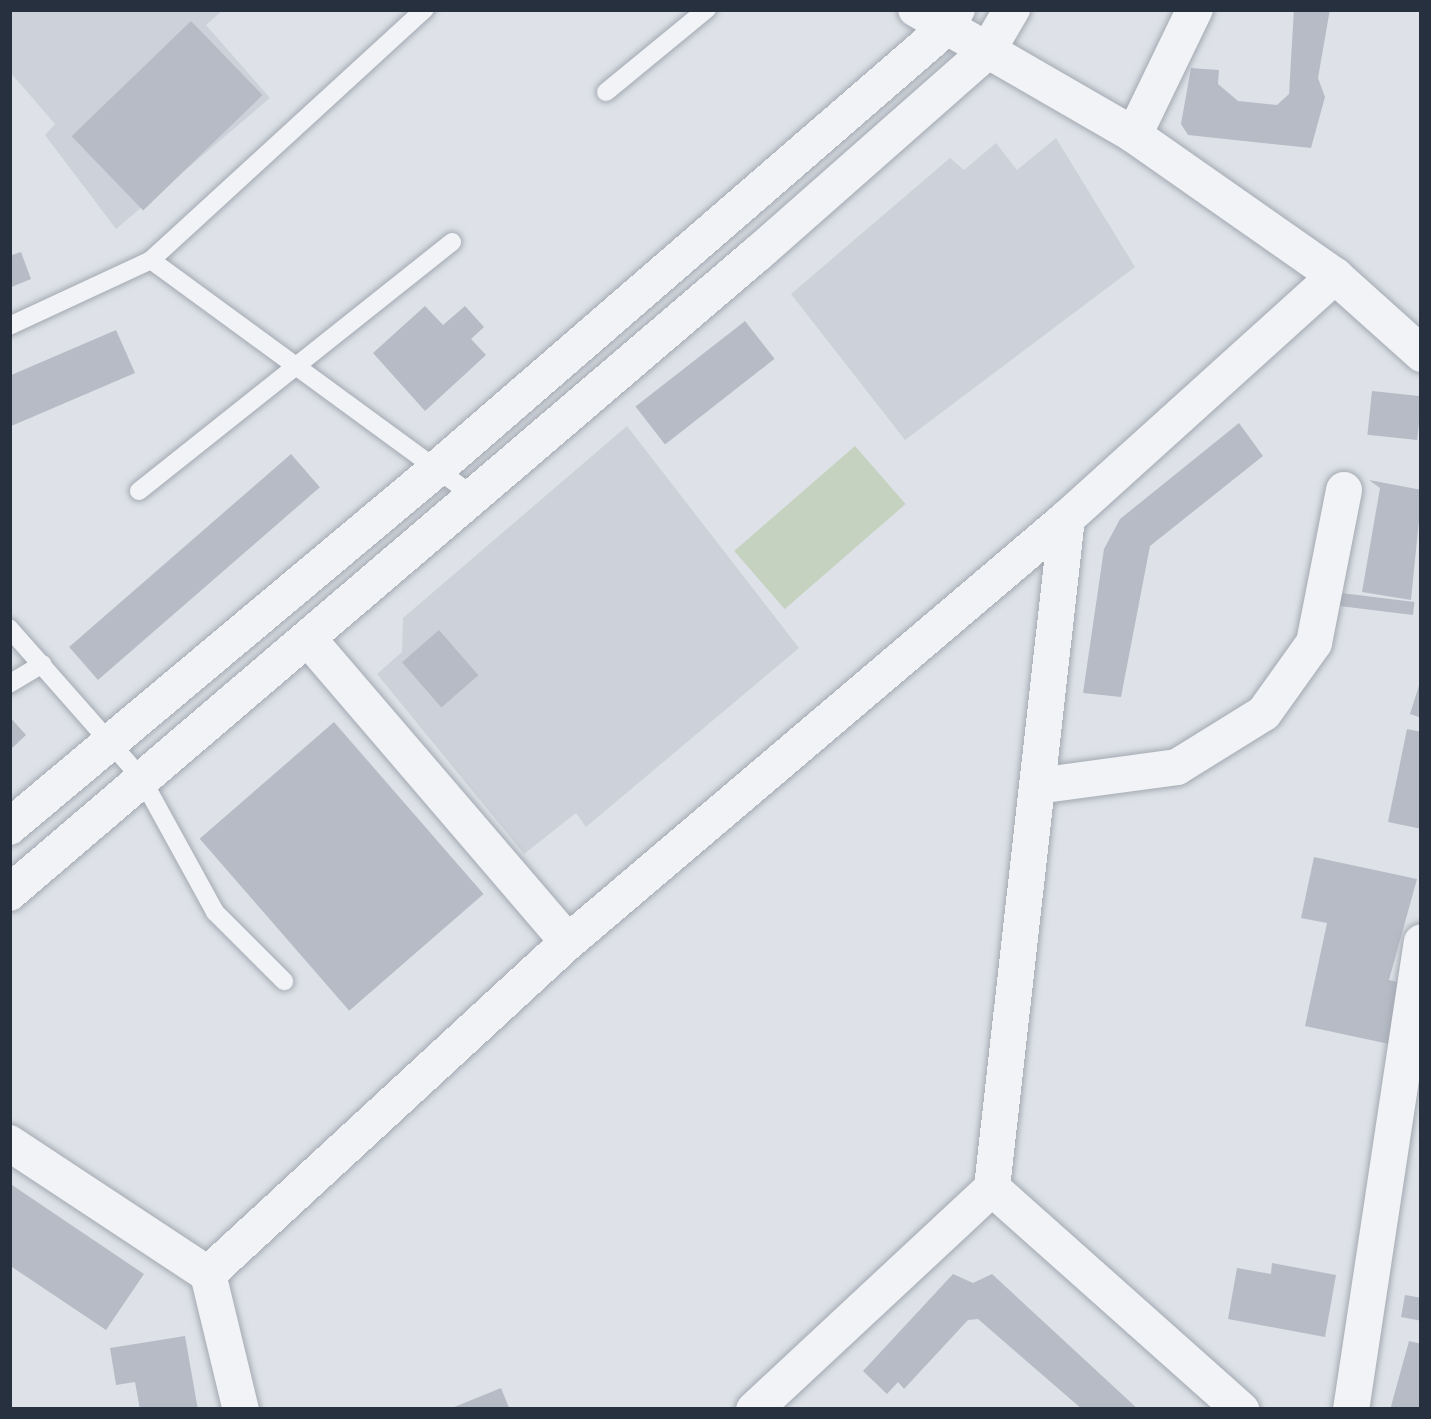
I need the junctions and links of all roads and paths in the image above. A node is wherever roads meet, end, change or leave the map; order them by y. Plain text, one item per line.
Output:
1 (425, 9) edge
2 (706, 9) edge
3 (1012, 9) edge
4 (1195, 9) edge
5 (940, 15) edge
6 (988, 50) junction
7 (606, 92) dead end
8 (1135, 135) junction
9 (452, 242) dead end
10 (151, 260) junction
11 (1335, 276) junction
12 (9, 326) edge
13 (1422, 354) edge
14 (296, 364) junction
15 (439, 467) junction
16 (1344, 490) dead end
17 (139, 491) dead end
18 (478, 500) junction
19 (1067, 518) junction
20 (9, 628) edge
21 (310, 640) junction
22 (42, 664) junction
23 (9, 684) edge
24 (110, 742) junction
25 (142, 779) junction
26 (1037, 786) junction
27 (9, 827) edge
28 (15, 876) edge
29 (568, 941) junction
30 (1422, 942) edge
31 (284, 981) dead end
32 (9, 1143) edge
33 (992, 1188) junction
34 (208, 1274) junction
35 (241, 1410) edge
36 (754, 1410) edge
37 (1241, 1410) edge
38 (1351, 1410) edge

1 - 10 lane
2 - 7 lane
3 - 6 street
4 - 8 street
5 - 6 street
5 - 15 street
6 - 8 street
6 - 18 street
8 - 11 street
9 - 14 lane
10 - 12 lane
10 - 14 lane
11 - 13 street
11 - 19 street
14 - 15 lane
14 - 17 lane
15 - 18 lane
15 - 24 street
16 - 26 street
18 - 21 street
19 - 26 street
19 - 29 street
20 - 22 lane
21 - 25 street
21 - 29 street
22 - 23 lane
22 - 24 lane
24 - 25 lane
24 - 27 street
25 - 28 street
25 - 31 lane
26 - 33 street
29 - 34 street
30 - 38 street
32 - 34 street
33 - 36 street
33 - 37 street
34 - 35 street

